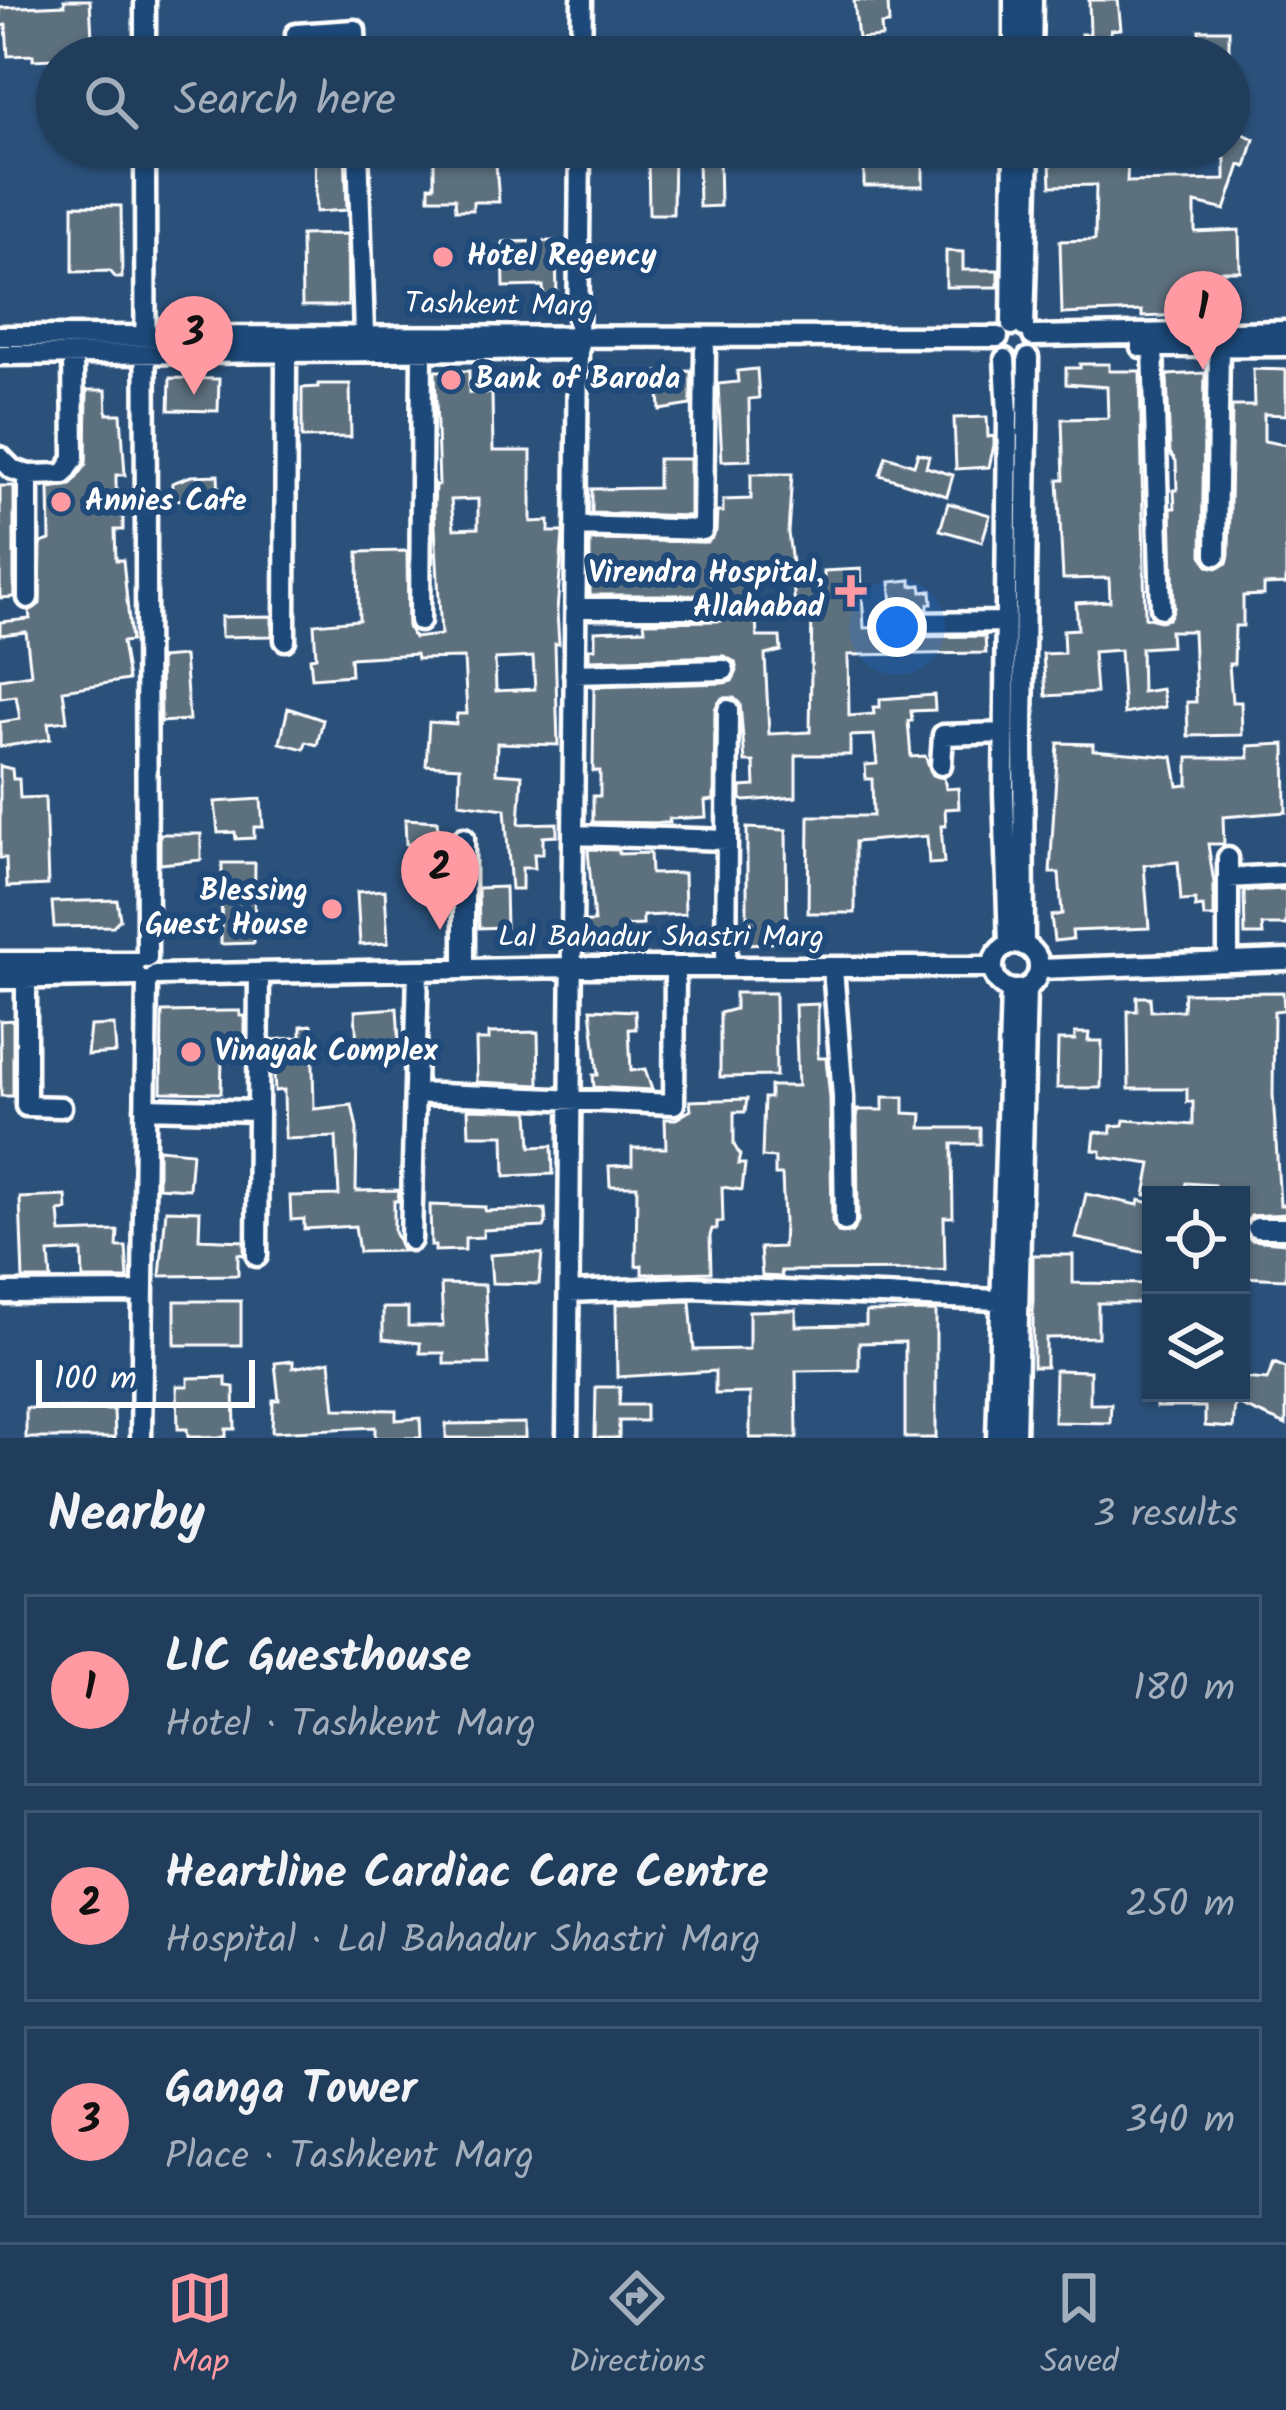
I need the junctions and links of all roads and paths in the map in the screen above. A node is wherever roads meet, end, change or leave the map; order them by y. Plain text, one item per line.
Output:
1 (145, 0) edge
2 (582, 0) edge
3 (1013, 0) edge
4 (1032, 0) edge
5 (296, 34) dead end
6 (145, 36) edge
7 (355, 36) edge
8 (581, 36) edge
9 (1013, 36) edge
10 (1031, 36) edge
11 (145, 168) edge
12 (359, 168) edge
13 (580, 168) edge
14 (1014, 168) edge
15 (1028, 168) edge
16 (1286, 331) edge
17 (364, 334) junction
18 (0, 336) edge
19 (1016, 342) junction
20 (578, 343) junction
21 (144, 345) junction
22 (1153, 346) junction
23 (1219, 346) junction
24 (1286, 346) edge
25 (705, 349) junction
26 (422, 350) junction
27 (286, 353) junction
28 (0, 355) edge
29 (74, 355) junction
30 (0, 458) edge
31 (28, 476) junction
32 (576, 526) junction
33 (1216, 555) dead end
34 (28, 598) dead end
35 (576, 608) junction
36 (720, 608) dead end
37 (1161, 608) dead end
38 (421, 621) dead end
39 (1005, 622) junction
40 (904, 623) dead end
41 (284, 640) dead end
42 (724, 670) dead end
43 (574, 674) junction
44 (728, 710) dead end
45 (1004, 734) junction
46 (941, 765) dead end
47 (574, 835) junction
48 (464, 838) dead end
49 (727, 840) junction
50 (1286, 875) edge
51 (1017, 945) junction
52 (1286, 960) edge
53 (0, 962) edge
54 (1228, 962) junction
55 (573, 967) junction
56 (726, 967) junction
57 (992, 967) junction
58 (832, 968) junction
59 (147, 969) junction
60 (464, 969) junction
61 (675, 969) junction
62 (1040, 969) junction
63 (418, 970) junction
64 (259, 973) junction
65 (26, 978) junction
66 (0, 979) edge
67 (1018, 989) junction
68 (415, 1093) junction
69 (572, 1099) junction
70 (61, 1107) dead end
71 (146, 1108) junction
72 (258, 1111) junction
73 (844, 1221) dead end
74 (1257, 1228) dead end
75 (1286, 1228) edge
76 (410, 1240) dead end
77 (257, 1256) dead end
78 (143, 1292) junction
79 (569, 1292) junction
80 (0, 1293) edge
81 (999, 1300) junction
82 (141, 1438) edge
83 (567, 1438) edge
84 (997, 1438) edge
85 (1015, 1438) edge

1 - 6 street
2 - 8 street
3 - 9 street
4 - 10 street
5 - 7 street
11 - 21 street
12 - 17 street
13 - 20 street
14 - 19 street
15 - 19 street
16 - 19 street, Tashkent Marg
17 - 20 street, Tashkent Marg
17 - 21 street, Tashkent Marg
18 - 21 street, Tashkent Marg
19 - 20 street, Tashkent Marg
19 - 22 street, Tashkent Marg
19 - 25 street, Tashkent Marg
19 - 39 street
19 - 51 street
20 - 25 street, Tashkent Marg
20 - 26 street, Tashkent Marg
20 - 32 street
21 - 27 street, Tashkent Marg
21 - 29 street, Tashkent Marg
21 - 59 street
22 - 23 street, Tashkent Marg
22 - 37 street
23 - 24 street, Tashkent Marg
23 - 33 street
25 - 32 street
26 - 27 street, Tashkent Marg
26 - 38 street
27 - 41 street
28 - 29 street, Tashkent Marg
29 - 31 street
30 - 31 street
31 - 34 street
32 - 35 street
35 - 36 street
35 - 43 street
39 - 40 street
39 - 45 street
42 - 43 street
43 - 47 street
44 - 49 street
45 - 46 street
45 - 51 street
47 - 49 street
47 - 55 street
48 - 60 street
49 - 56 street
50 - 54 street
51 - 57 street
51 - 62 street
52 - 54 street
53 - 59 street
54 - 62 street
55 - 60 street, Lal Bahadur Shastri Marg
55 - 61 street, Lal Bahadur Shastri Marg
55 - 69 street
56 - 58 street, Lal Bahadur Shastri Marg
56 - 61 street, Lal Bahadur Shastri Marg
57 - 58 street, Lal Bahadur Shastri Marg
57 - 67 street
58 - 73 street
59 - 64 street, Lal Bahadur Shastri Marg
59 - 65 street
59 - 71 street
60 - 63 street, Lal Bahadur Shastri Marg
61 - 69 street
62 - 67 street
63 - 64 street, Lal Bahadur Shastri Marg
63 - 68 street
64 - 72 street
65 - 66 street
65 - 70 street
67 - 81 street
67 - 85 street
68 - 69 street
68 - 76 street
69 - 79 street
71 - 72 street
71 - 78 street
72 - 77 street
74 - 75 street
78 - 80 street
78 - 82 street
79 - 81 street
79 - 83 street
81 - 84 street

